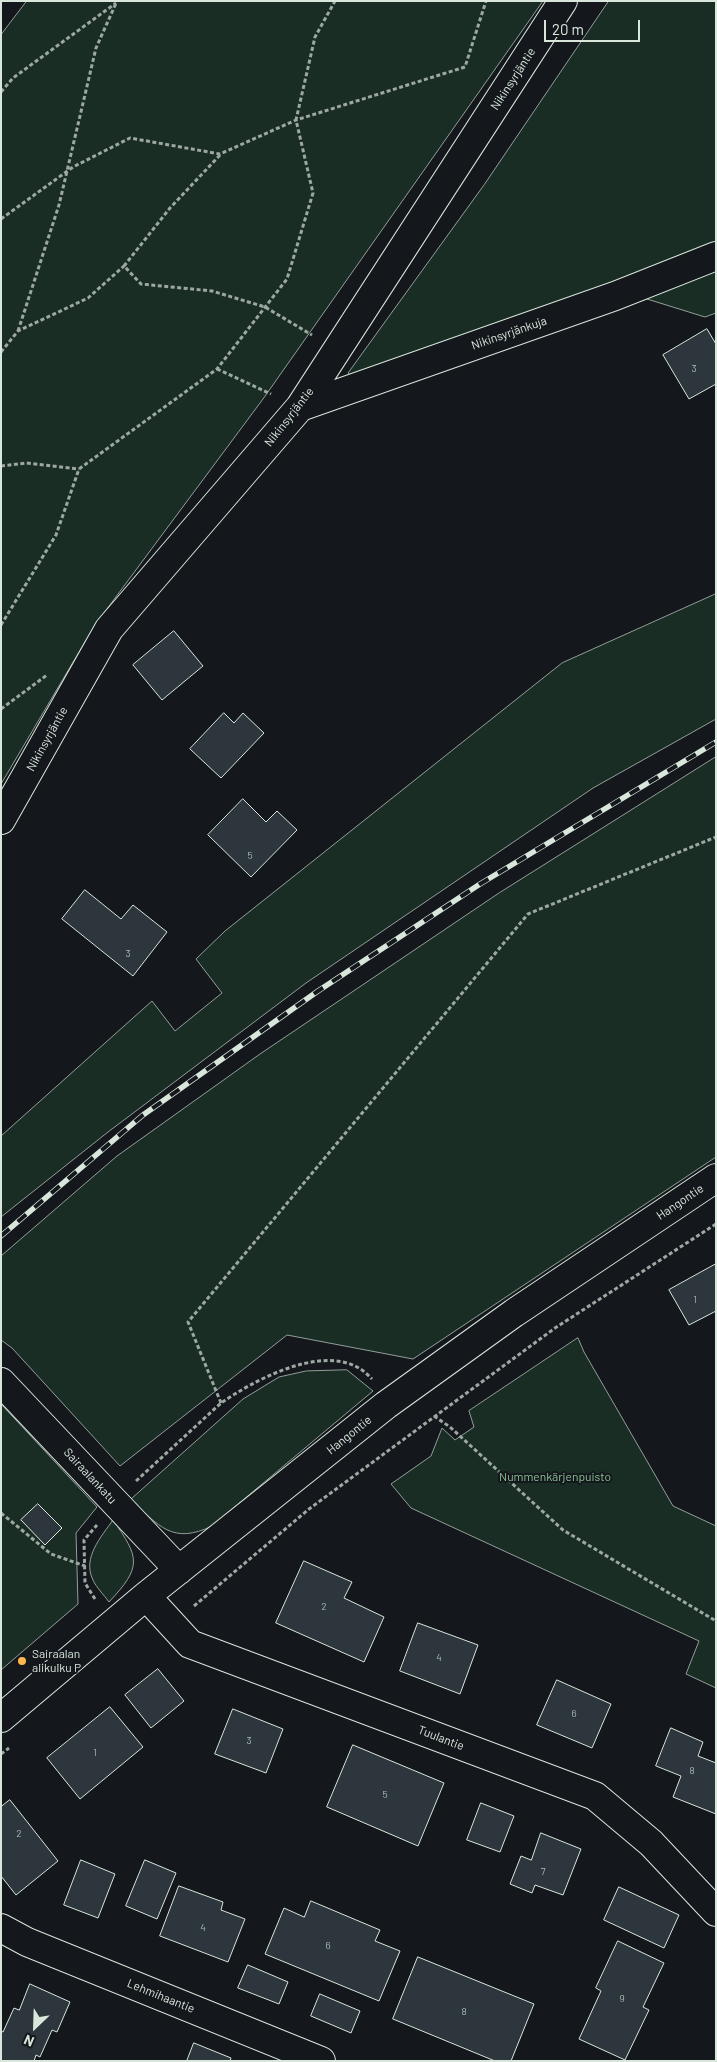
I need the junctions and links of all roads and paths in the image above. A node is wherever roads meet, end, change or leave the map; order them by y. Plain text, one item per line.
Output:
1 (335, 1) edge
2 (486, 1) edge
3 (563, 1) edge
4 (117, 2) edge
5 (1, 92) edge
6 (296, 120) junction
7 (220, 154) junction
8 (67, 172) junction
9 (1, 219) edge
10 (716, 256) edge
11 (124, 266) junction
12 (265, 307) junction
13 (18, 331) junction
14 (337, 350) junction
15 (1, 352) edge
16 (217, 369) junction
17 (300, 407) junction
18 (1, 466) edge
19 (79, 468) junction
20 (1, 625) edge
21 (1, 820) edge
22 (716, 836) edge
23 (716, 1178) edge
24 (716, 1224) edge
25 (1, 1382) edge
26 (391, 1401) junction
27 (221, 1403) junction
28 (434, 1416) junction
29 (421, 1426) junction
30 (115, 1503) junction
31 (1, 1513) edge
32 (85, 1566) junction
33 (179, 1570) junction
34 (146, 1596) junction
35 (716, 1621) edge
36 (115, 1622) junction
37 (171, 1625) junction
38 (1, 1718) edge
39 (16, 1742) dead end
40 (1, 1754) edge
41 (716, 1912) edge
42 (1, 1928) edge
43 (321, 2061) edge

1 - 6 path
2 - 6 path
3 - 14 street, Nikinsyrjäntie
4 - 5 path
4 - 8 path
6 - 7 path
6 - 12 path
7 - 8 path
7 - 11 path
8 - 9 path
8 - 13 path
10 - 17 street, Nikinsyrjänkuja
11 - 12 path
11 - 13 path
12 - 14 path
12 - 16 path
13 - 15 path
14 - 17 street, Nikinsyrjäntie
16 - 17 path
16 - 19 path
17 - 21 street, Nikinsyrjäntie
18 - 19 path
19 - 20 path
22 - 27 path
23 - 26 street, Hangontie
24 - 28 path
25 - 30 street, Sairaalankatu
26 - 27 path
26 - 29 path
26 - 33 street, Hangontie
27 - 30 path
28 - 29 path
28 - 35 path
29 - 37 path
30 - 32 path
30 - 33 street, Sairaalankatu
31 - 32 path
32 - 36 path
33 - 34 street, Hangontie
34 - 36 street, Hangontie
34 - 37 street, Tuulantie
36 - 38 street, Hangontie
37 - 41 street, Tuulantie
39 - 40 path
42 - 43 street, Lehmihaantie

